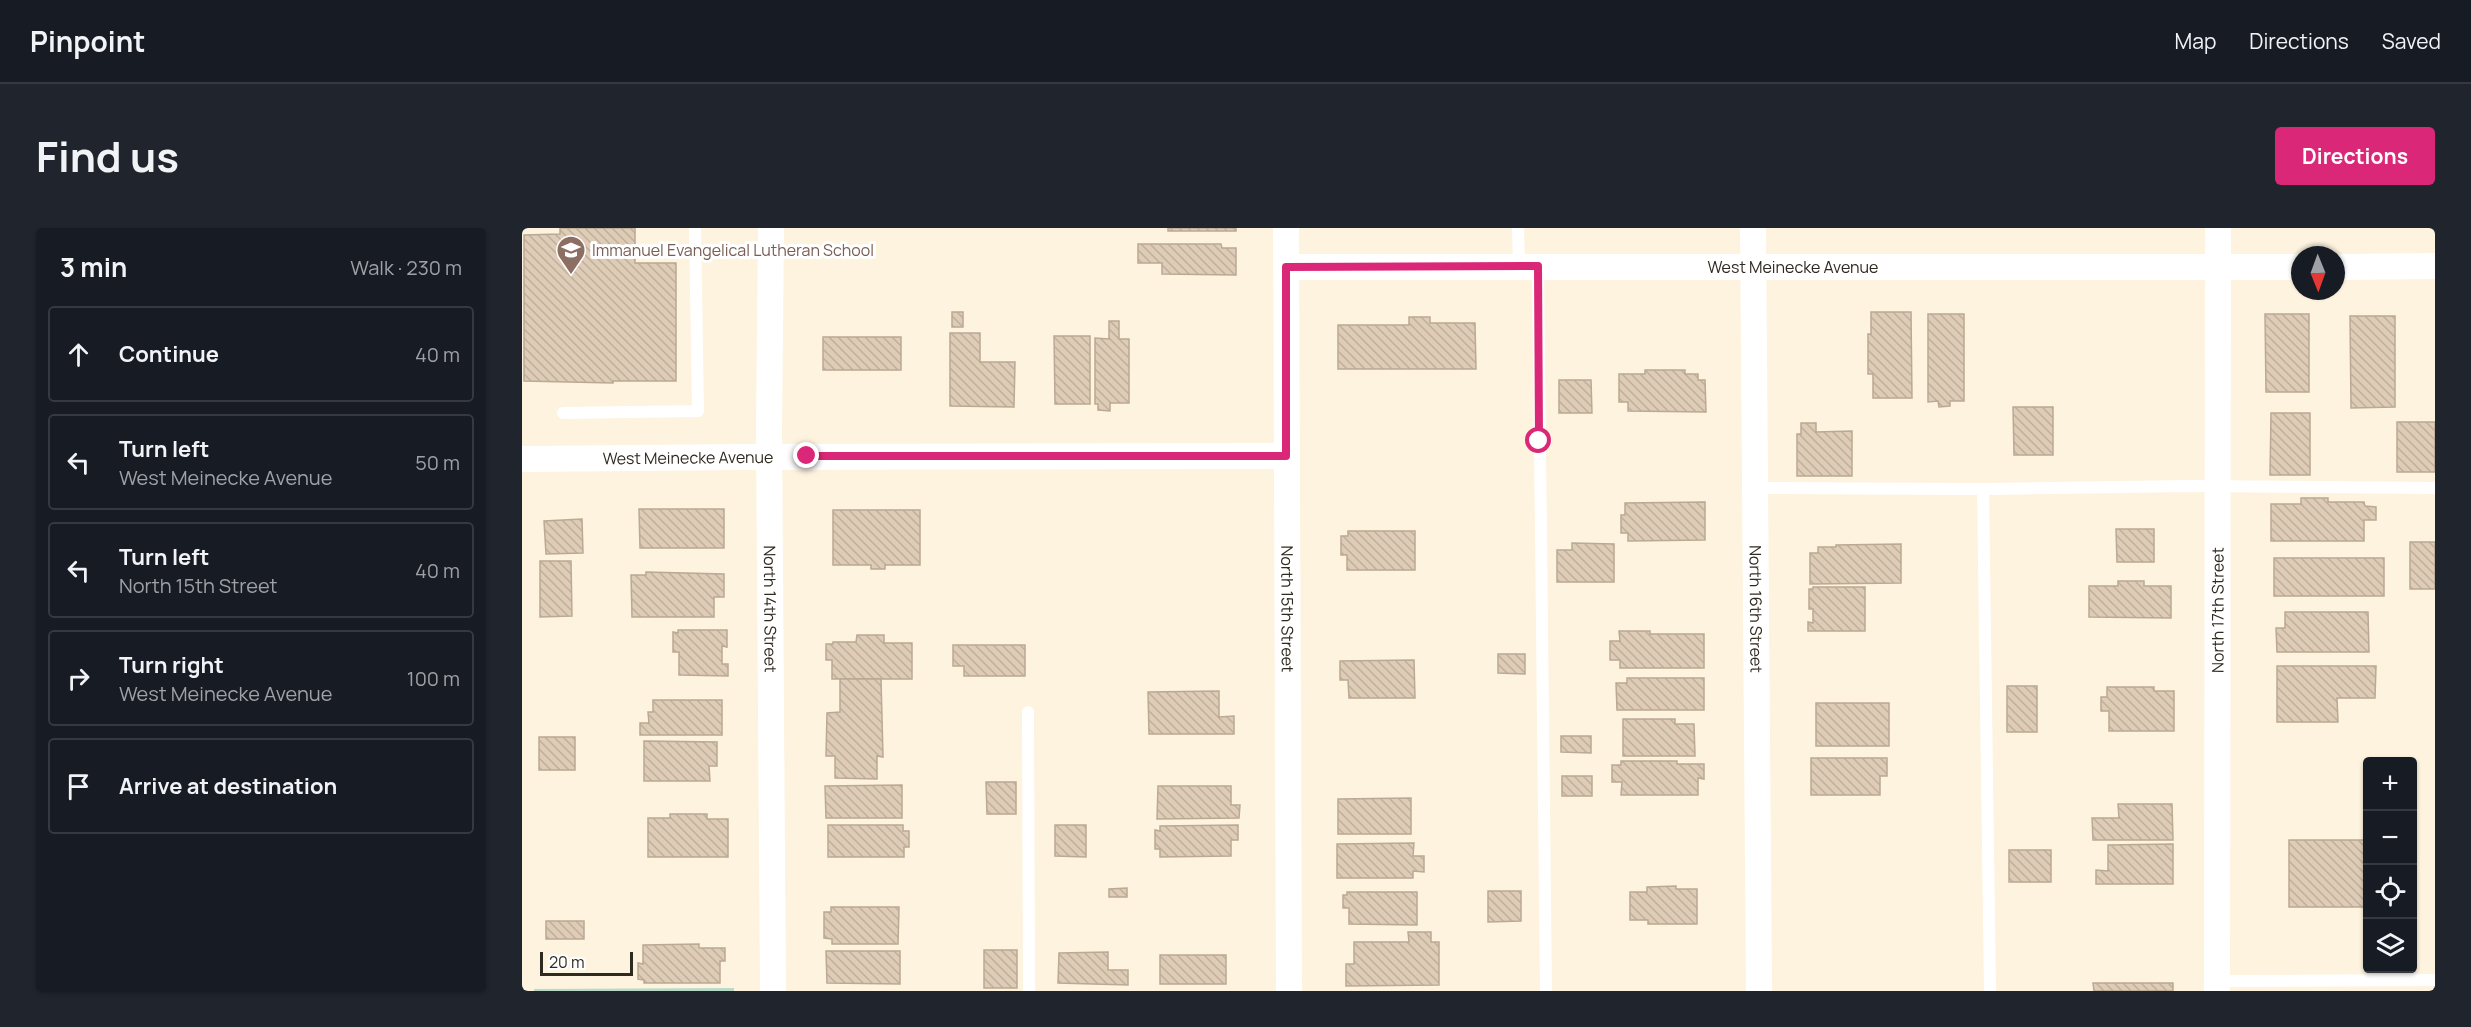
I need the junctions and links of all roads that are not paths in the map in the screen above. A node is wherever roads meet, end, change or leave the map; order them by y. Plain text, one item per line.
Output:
1 (695, 228) edge
2 (771, 228) edge
3 (1286, 228) edge
4 (1518, 228) edge
5 (1753, 228) edge
6 (2218, 228) edge
7 (1528, 266) junction
8 (1753, 266) junction
9 (2435, 266) edge
10 (1286, 267) junction
11 (2219, 267) junction
12 (2291, 267) edge
13 (2345, 267) edge
14 (563, 413) dead end
15 (1286, 456) junction
16 (769, 457) junction
17 (522, 459) edge
18 (2217, 486) junction
19 (1755, 488) junction
20 (2435, 488) edge
21 (1983, 489) junction
22 (1028, 712) dead end
23 (2435, 980) edge
24 (2217, 986) edge
25 (773, 991) edge
26 (1029, 991) edge
27 (1289, 991) edge
28 (1546, 991) edge
29 (1759, 991) edge
30 (1990, 991) edge

1 - 14 lane
2 - 16 street, North 14th Street
3 - 10 street, North 15th Street
4 - 7 lane
5 - 8 street, North 16th Street
6 - 11 street, North 17th Street
7 - 8 street, West Meinecke Avenue
7 - 10 street, West Meinecke Avenue
7 - 28 lane
8 - 11 street, West Meinecke Avenue
8 - 19 street, North 16th Street
9 - 13 street
10 - 15 street, North 15th Street
11 - 12 street, West Meinecke Avenue
11 - 18 street, North 17th Street
15 - 16 street, West Meinecke Avenue
15 - 27 street, North 15th Street
16 - 17 street, West Meinecke Avenue
16 - 25 street, North 14th Street
18 - 20 lane
18 - 21 lane
18 - 24 street, North 17th Street
19 - 21 lane
19 - 29 street, North 16th Street
21 - 30 lane
22 - 26 lane
23 - 24 lane

